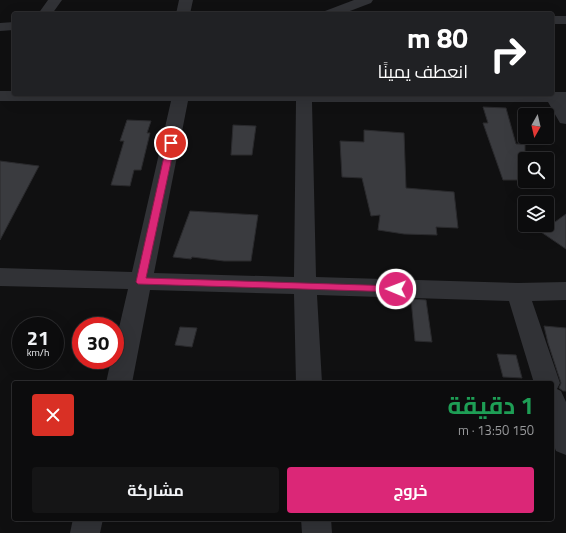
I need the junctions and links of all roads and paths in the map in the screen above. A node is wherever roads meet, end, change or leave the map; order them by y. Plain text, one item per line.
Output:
1 (55, 0) edge
2 (186, 0) edge
3 (366, 0) edge
4 (46, 12) edge
5 (183, 12) edge
6 (322, 12) edge
7 (554, 20) edge
8 (566, 20) edge
9 (12, 26) edge
10 (0, 27) edge
11 (0, 96) edge
12 (12, 96) edge
13 (181, 96) edge
14 (304, 96) edge
15 (432, 96) edge
16 (560, 97) edge
17 (566, 119) edge
18 (0, 277) edge
19 (141, 282) junction
20 (305, 287) junction
21 (566, 291) edge
22 (518, 292) junction
23 (119, 381) edge
24 (309, 381) edge
25 (546, 381) edge
26 (554, 405) edge
27 (566, 442) edge
28 (88, 521) edge
29 (316, 521) edge
30 (85, 533) edge
31 (317, 533) edge

1 - 4 street
2 - 5 street
3 - 6 street
7 - 8 street
9 - 10 street
11 - 12 street
13 - 19 street
14 - 20 street
15 - 16 street
16 - 17 street
18 - 19 street
19 - 20 street
19 - 23 street
20 - 22 street
20 - 24 street
21 - 22 street
22 - 25 street
26 - 27 street
28 - 30 street
29 - 31 street

